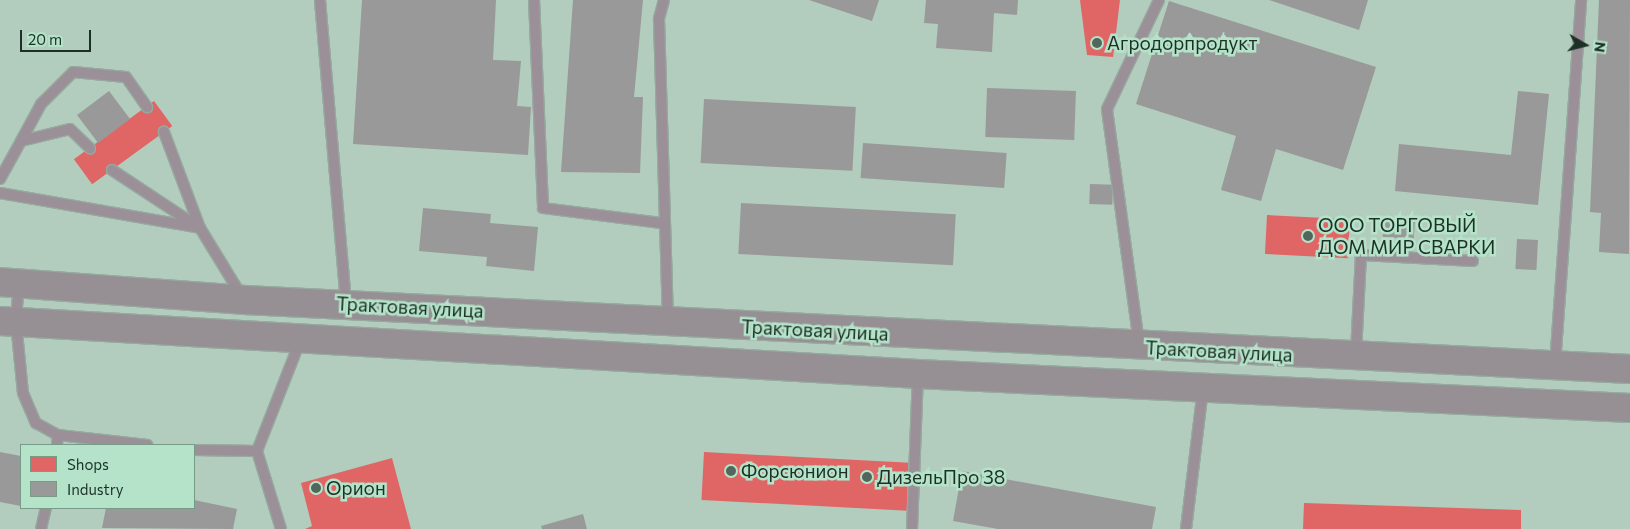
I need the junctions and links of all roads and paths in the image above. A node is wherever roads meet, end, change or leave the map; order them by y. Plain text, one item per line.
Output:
1 (320, 0) edge
2 (534, 0) edge
3 (664, 0) edge
4 (1158, 0) edge
5 (1581, 0) edge
6 (146, 106) dead end
7 (164, 132) dead end
8 (21, 141) junction
9 (90, 148) dead end
10 (112, 170) dead end
11 (0, 179) edge
12 (0, 193) edge
13 (662, 224) junction
14 (200, 228) junction
15 (1473, 261) dead end
16 (9, 282) edge
17 (245, 300) junction
18 (346, 304) junction
19 (8, 322) edge
20 (668, 322) junction
21 (301, 338) junction
22 (1140, 347) junction
23 (1356, 357) junction
24 (1555, 366) junction
25 (1630, 369) edge
26 (918, 374) junction
27 (1203, 388) junction
28 (1630, 408) edge
29 (57, 440) edge
30 (129, 444) edge
31 (195, 450) edge
32 (257, 451) junction
33 (46, 509) edge
34 (43, 529) edge
35 (281, 529) edge
36 (912, 529) edge
37 (1186, 529) edge

1 - 18 lane
2 - 13 lane
3 - 13 lane
4 - 22 lane
5 - 24 lane
6 - 8 lane
7 - 14 lane
8 - 9 lane
8 - 11 lane
10 - 14 lane
12 - 14 lane
13 - 20 lane
14 - 17 lane
15 - 23 lane
16 - 17 main road, Трактовая улица
16 - 19 lane
17 - 18 main road, Трактовая улица
18 - 20 main road, Трактовая улица
19 - 21 main road, Трактовая улица
19 - 29 lane
20 - 22 main road, Трактовая улица
21 - 26 main road, Трактовая улица
21 - 32 lane
22 - 23 main road, Трактовая улица
23 - 24 main road, Трактовая улица
24 - 25 main road, Трактовая улица
26 - 27 main road, Трактовая улица
26 - 36 lane
27 - 28 main road, Трактовая улица
27 - 37 lane
29 - 30 lane
31 - 32 lane
32 - 35 lane
33 - 34 lane

